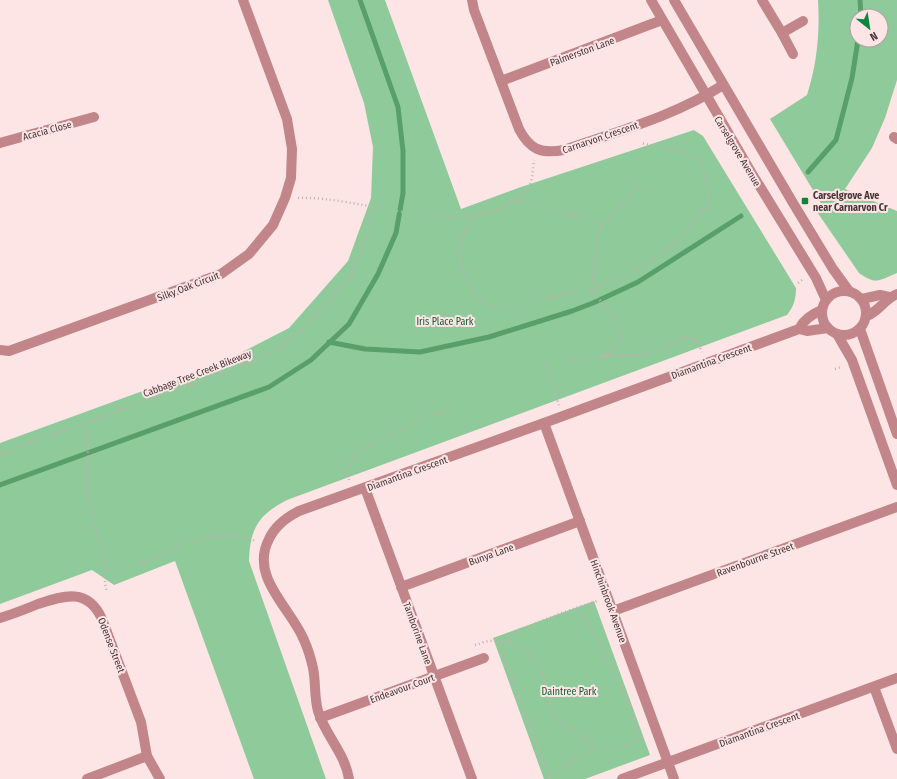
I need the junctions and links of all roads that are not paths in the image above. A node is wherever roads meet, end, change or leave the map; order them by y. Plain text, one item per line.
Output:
1 (243, 0) edge
2 (472, 0) edge
3 (651, 0) edge
4 (674, 0) edge
5 (762, 0) edge
6 (662, 20) junction
7 (803, 21) dead end
8 (782, 33) junction
9 (794, 54) dead end
10 (501, 81) junction
11 (723, 85) junction
12 (706, 96) junction
13 (94, 117) dead end
14 (0, 143) edge
15 (849, 291) junction
16 (893, 296) edge
17 (862, 299) junction
18 (824, 305) junction
19 (867, 316) junction
20 (828, 328) junction
21 (799, 329) junction
22 (860, 330) junction
23 (837, 334) junction
24 (0, 350) edge
25 (544, 423) junction
26 (897, 434) edge
27 (897, 485) edge
28 (365, 488) junction
29 (897, 507) edge
30 (580, 521) junction
31 (401, 587) junction
32 (613, 611) junction
33 (0, 618) edge
34 (484, 658) dead end
35 (434, 677) junction
36 (897, 678) edge
37 (874, 687) junction
38 (320, 718) junction
39 (897, 749) edge
40 (148, 756) junction
41 (668, 762) junction
42 (87, 779) edge
43 (160, 779) edge
44 (349, 779) edge
45 (472, 779) edge
46 (622, 779) edge
47 (674, 779) edge

1 - 24 street, Silky Oak Circuit
2 - 10 street
3 - 6 street, Carselgrove Avenue
4 - 11 street, Carselgrove Avenue
5 - 8 street
6 - 10 street, Palmerston Lane
6 - 12 street, Carselgrove Avenue
7 - 8 street
8 - 9 street
10 - 12 street, Carnarvon Crescent
11 - 12 street, Carnarvon Crescent
11 - 15 street, Carselgrove Avenue
12 - 18 street, Carselgrove Avenue
13 - 14 street, Acacia Close
15 - 17 street
15 - 18 street
16 - 17 street
16 - 19 street
17 - 19 street
18 - 20 street
18 - 21 street, Diamantina Crescent
19 - 22 street
20 - 21 street, Diamantina Crescent
20 - 23 street
21 - 25 street, Diamantina Crescent
22 - 23 street
22 - 26 street
23 - 27 street
25 - 28 street, Diamantina Crescent
25 - 30 street, Hinchinbrook Avenue
28 - 31 street, Tamborine Lane
28 - 38 street, Diamantina Crescent
29 - 32 street, Ravenbourne Street
30 - 31 street, Bunya Lane
30 - 32 street, Hinchinbrook Avenue
31 - 35 street, Tamborine Lane
32 - 41 street, Hinchinbrook Avenue
33 - 40 street, Odense Street
34 - 35 street, Endeavour Court
35 - 38 street, Endeavour Court
35 - 45 street, Tamborine Lane
36 - 37 street, Diamantina Crescent
37 - 39 street
37 - 41 street, Diamantina Crescent
38 - 44 street, Diamantina Crescent
40 - 42 street
40 - 43 street, Odense Street
41 - 46 street, Diamantina Crescent
41 - 47 street, Hinchinbrook Avenue

